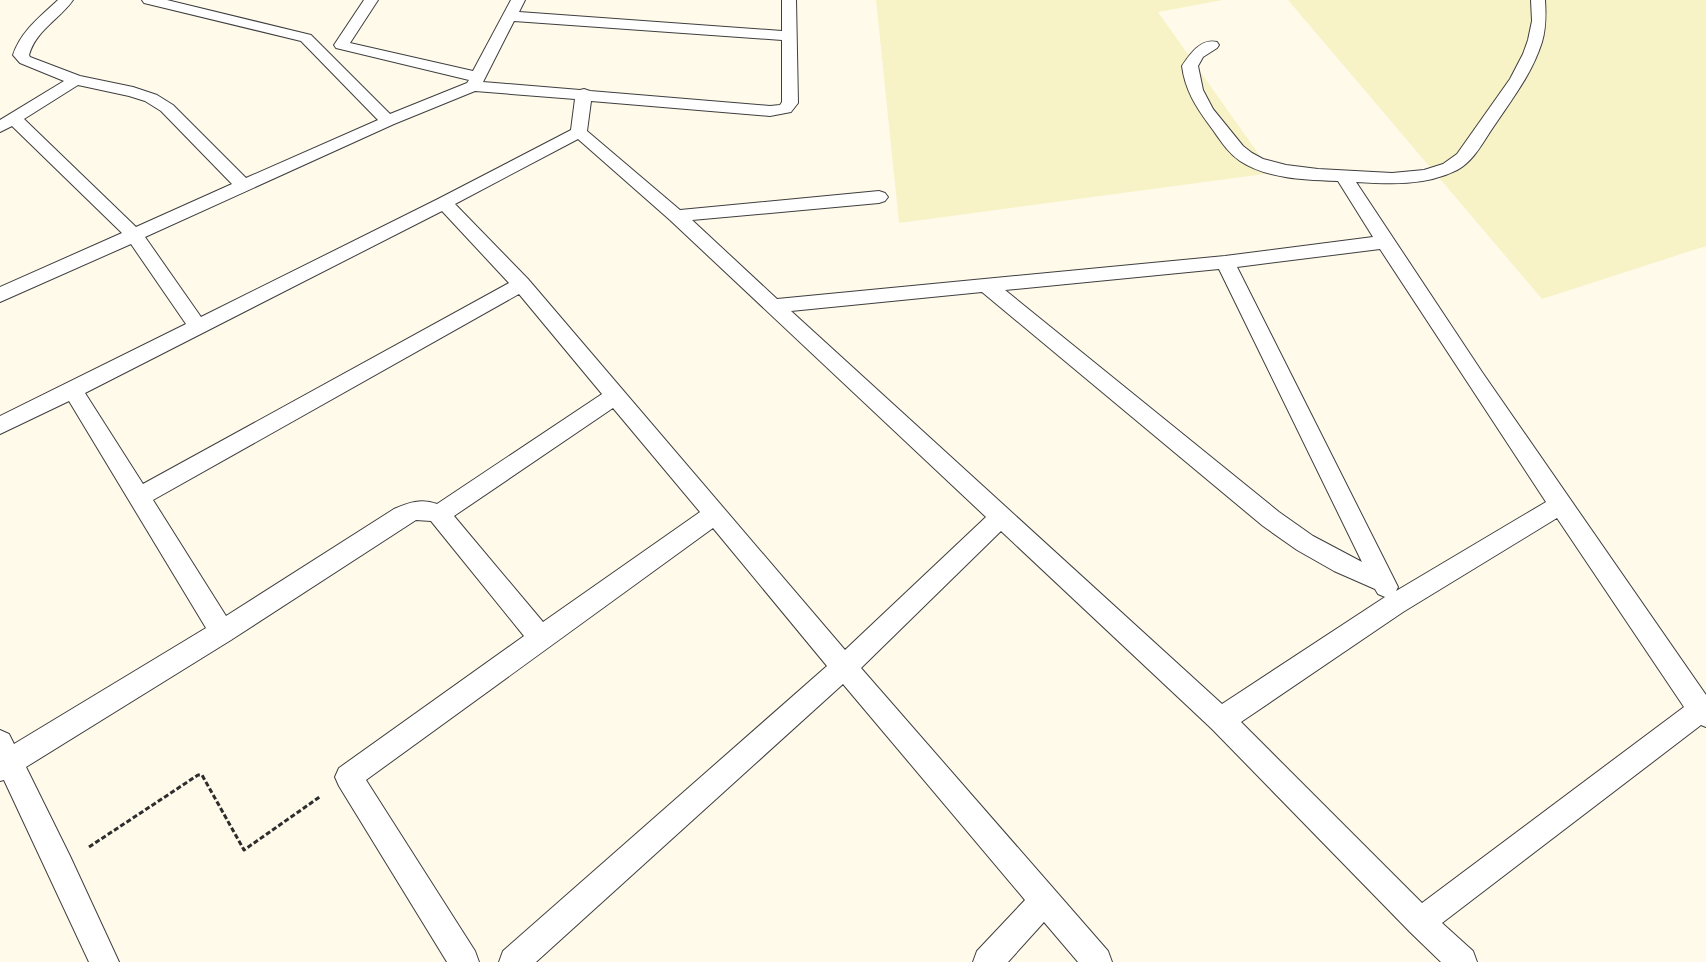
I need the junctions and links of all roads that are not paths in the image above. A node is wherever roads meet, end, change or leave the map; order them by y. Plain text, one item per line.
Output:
1 (66, 0) edge
2 (149, 0) edge
3 (371, 0) edge
4 (518, 0) edge
5 (789, 0) edge
6 (1538, 0) edge
7 (509, 16) junction
8 (789, 36) junction
9 (306, 38) junction
10 (341, 46) junction
11 (1212, 46) dead end
12 (76, 80) junction
13 (475, 82) junction
14 (584, 94) junction
15 (388, 122) junction
16 (7, 123) edge
17 (579, 132) junction
18 (1343, 176) junction
19 (244, 186) junction
20 (879, 197) dead end
21 (444, 204) junction
22 (676, 216) junction
23 (134, 235) junction
24 (1385, 242) junction
25 (1225, 262) junction
26 (521, 284) junction
27 (986, 285) junction
28 (0, 295) edge
29 (772, 306) junction
30 (197, 326) junction
31 (72, 389) junction
32 (615, 396) junction
33 (0, 426) edge
34 (139, 497) junction
35 (1559, 505) junction
36 (439, 514) junction
37 (714, 514) junction
38 (1001, 517) junction
39 (1384, 582) junction
40 (1395, 604) junction
41 (222, 632) junction
42 (542, 639) junction
43 (844, 667) junction
44 (1703, 712) edge
45 (1221, 720) junction
46 (3, 758) edge
47 (1044, 900) junction
48 (1420, 922) junction
49 (104, 962) edge
50 (464, 962) edge
51 (514, 962) edge
52 (988, 962) edge
53 (1097, 962) edge
54 (1462, 962) edge

1 - 12 street
2 - 9 street
3 - 10 street
4 - 7 street
5 - 8 street
6 - 18 street
7 - 8 street
7 - 13 street
8 - 14 street
9 - 10 street
9 - 15 street
10 - 13 street
11 - 18 street
12 - 16 street
12 - 19 street
13 - 14 street
13 - 15 street
14 - 17 street
15 - 19 street
16 - 23 street
17 - 21 street
17 - 22 street
18 - 24 street
19 - 23 street
20 - 22 street
21 - 26 street
21 - 30 street
22 - 29 street
23 - 28 street
23 - 30 street
24 - 25 street
24 - 35 street
25 - 27 street
25 - 39 street
26 - 32 street
26 - 34 street
27 - 29 street
27 - 39 street
29 - 38 street
30 - 31 street
31 - 33 street
31 - 34 street
32 - 36 street
32 - 37 street
34 - 41 street
35 - 40 street
35 - 44 street
36 - 41 street
36 - 42 street
37 - 42 street
37 - 43 street
38 - 43 street
38 - 45 street
39 - 40 street
40 - 45 street
41 - 46 street
42 - 50 street
43 - 47 street
43 - 51 street
44 - 48 street
45 - 48 street
46 - 49 street
47 - 52 street
47 - 53 street
48 - 54 street

